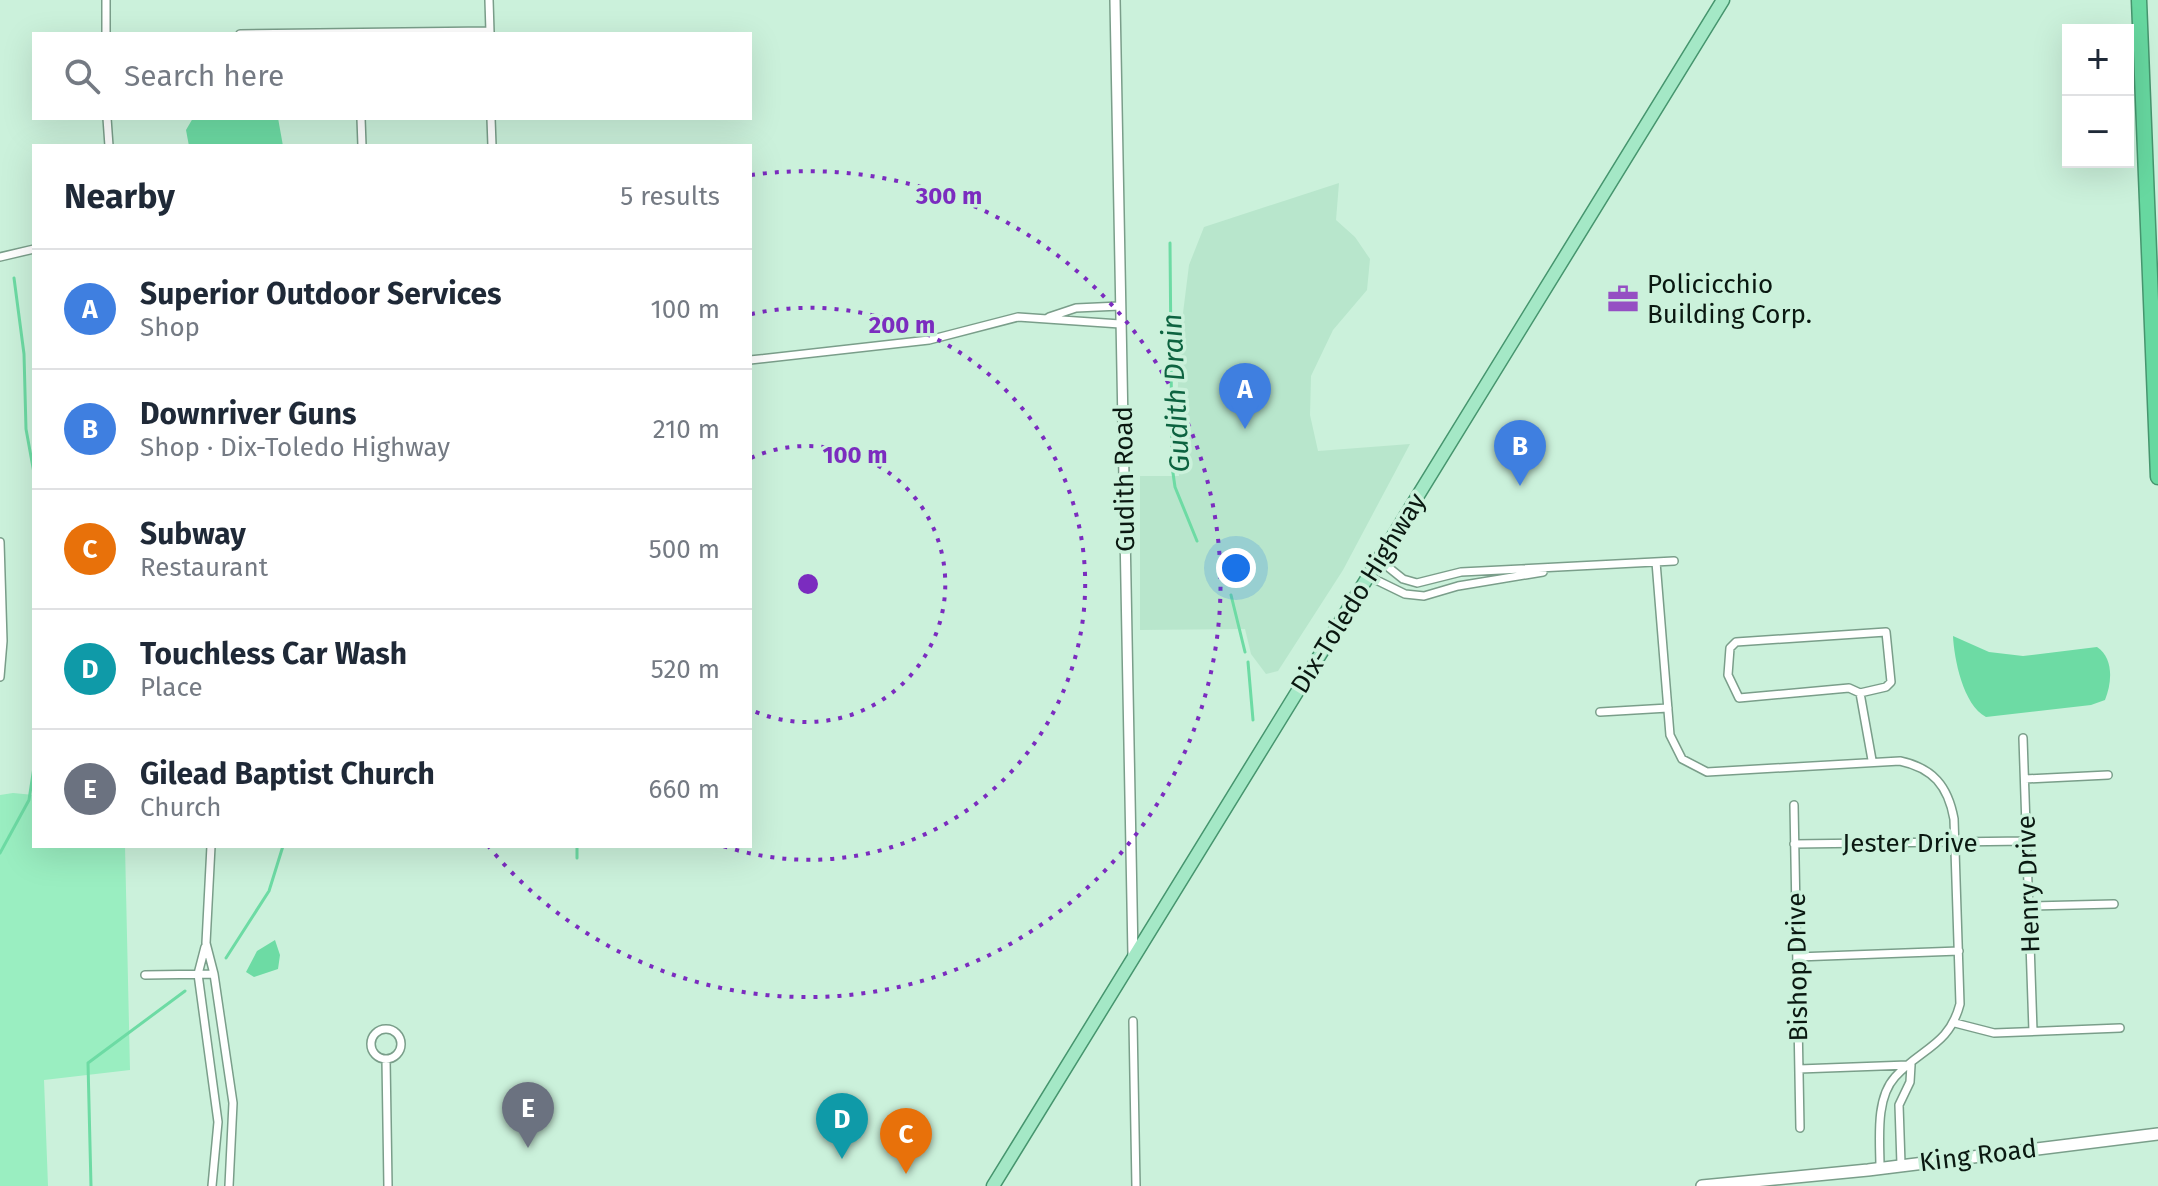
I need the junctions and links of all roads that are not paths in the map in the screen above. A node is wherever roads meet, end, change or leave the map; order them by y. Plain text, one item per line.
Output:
1 (106, 0) edge
2 (489, 0) edge
3 (1115, 0) edge
4 (1723, 0) edge
5 (2130, 0) edge
6 (2139, 0) edge
7 (106, 32) edge
8 (490, 32) edge
9 (2141, 85) junction
10 (107, 120) edge
11 (361, 120) edge
12 (491, 120) edge
13 (109, 144) edge
14 (362, 144) edge
15 (492, 144) edge
16 (32, 249) edge
17 (0, 257) edge
18 (1120, 306) junction
19 (1049, 317) junction
20 (1120, 324) junction
21 (752, 360) edge
22 (2158, 477) edge
23 (0, 542) edge
24 (1378, 559) junction
25 (1674, 561) dead end
26 (1656, 562) junction
27 (1561, 568) junction
28 (1493, 570) junction
29 (1455, 573) junction
30 (1368, 576) junction
31 (1495, 581) junction
32 (1458, 586) junction
33 (2, 611) edge
34 (2, 641) edge
35 (0, 677) edge
36 (1860, 693) junction
37 (1668, 708) junction
38 (1600, 712) dead end
39 (2023, 738) dead end
40 (1872, 760) junction
41 (2108, 775) dead end
42 (2025, 779) junction
43 (1794, 805) dead end
44 (1955, 841) junction
45 (2027, 841) junction
46 (1794, 844) junction
47 (211, 848) edge
48 (2114, 904) dead end
49 (2029, 906) junction
50 (206, 943) junction
51 (1959, 951) junction
52 (1133, 957) junction
53 (1797, 957) junction
54 (198, 974) junction
55 (214, 974) junction
56 (145, 975) dead end
57 (1133, 1021) dead end
58 (1955, 1023) junction
59 (2120, 1028) dead end
60 (2033, 1031) junction
61 (386, 1059) junction
62 (1911, 1065) junction
63 (1799, 1069) junction
64 (228, 1072) junction
65 (212, 1074) junction
66 (1800, 1128) dead end
67 (2158, 1134) edge
68 (216, 1154) junction
69 (232, 1156) junction
70 (1901, 1164) junction
71 (1880, 1168) junction
72 (1752, 1184) edge
73 (212, 1186) edge
74 (229, 1186) edge
75 (388, 1186) edge
76 (993, 1186) edge
77 (1136, 1186) edge
78 (1702, 1186) edge

1 - 7 street
2 - 8 street
3 - 18 street, Gudith Road
4 - 24 main road, Dix-Toledo Highway
5 - 9 highway
6 - 9 highway
9 - 22 highway
10 - 13 street
11 - 14 street
12 - 15 street
16 - 17 street
18 - 19 street
18 - 20 street, Gudith Road
19 - 20 street
19 - 21 street
20 - 52 street, Gudith Road
23 - 33 street
24 - 29 street
24 - 30 main road, Dix-Toledo Highway
25 - 26 street
26 - 27 street
26 - 37 street
27 - 28 street
27 - 31 street
28 - 29 street
28 - 31 street
29 - 32 street
30 - 32 street
30 - 52 main road, Dix-Toledo Highway
31 - 32 street
33 - 34 street
34 - 35 street
36 - 36 street
36 - 40 street
37 - 38 street
37 - 40 street
39 - 42 street, Henry Drive
40 - 44 street
41 - 42 street
42 - 45 street, Henry Drive
43 - 46 street, Bishop Drive
44 - 45 street, Jester Drive
44 - 46 street, Jester Drive
44 - 51 street
45 - 49 street, Henry Drive
46 - 53 street, Bishop Drive
47 - 50 street
48 - 49 street
49 - 60 street, Henry Drive
50 - 54 street
50 - 55 street
51 - 53 street
51 - 58 street
52 - 76 main road, Dix-Toledo Highway
53 - 63 street, Bishop Drive
54 - 55 street
54 - 56 street
54 - 65 street
55 - 64 street
57 - 77 street
58 - 60 street
58 - 62 street
59 - 60 street
61 - 61 street
61 - 75 street
62 - 63 street
62 - 70 street
62 - 71 street
63 - 66 street, Bishop Drive
64 - 65 street
64 - 69 street
65 - 68 street
67 - 70 main road, King Road
68 - 69 street
68 - 73 street
69 - 74 street
70 - 71 main road, King Road
71 - 72 main road, King Road
72 - 78 main road, King Road

